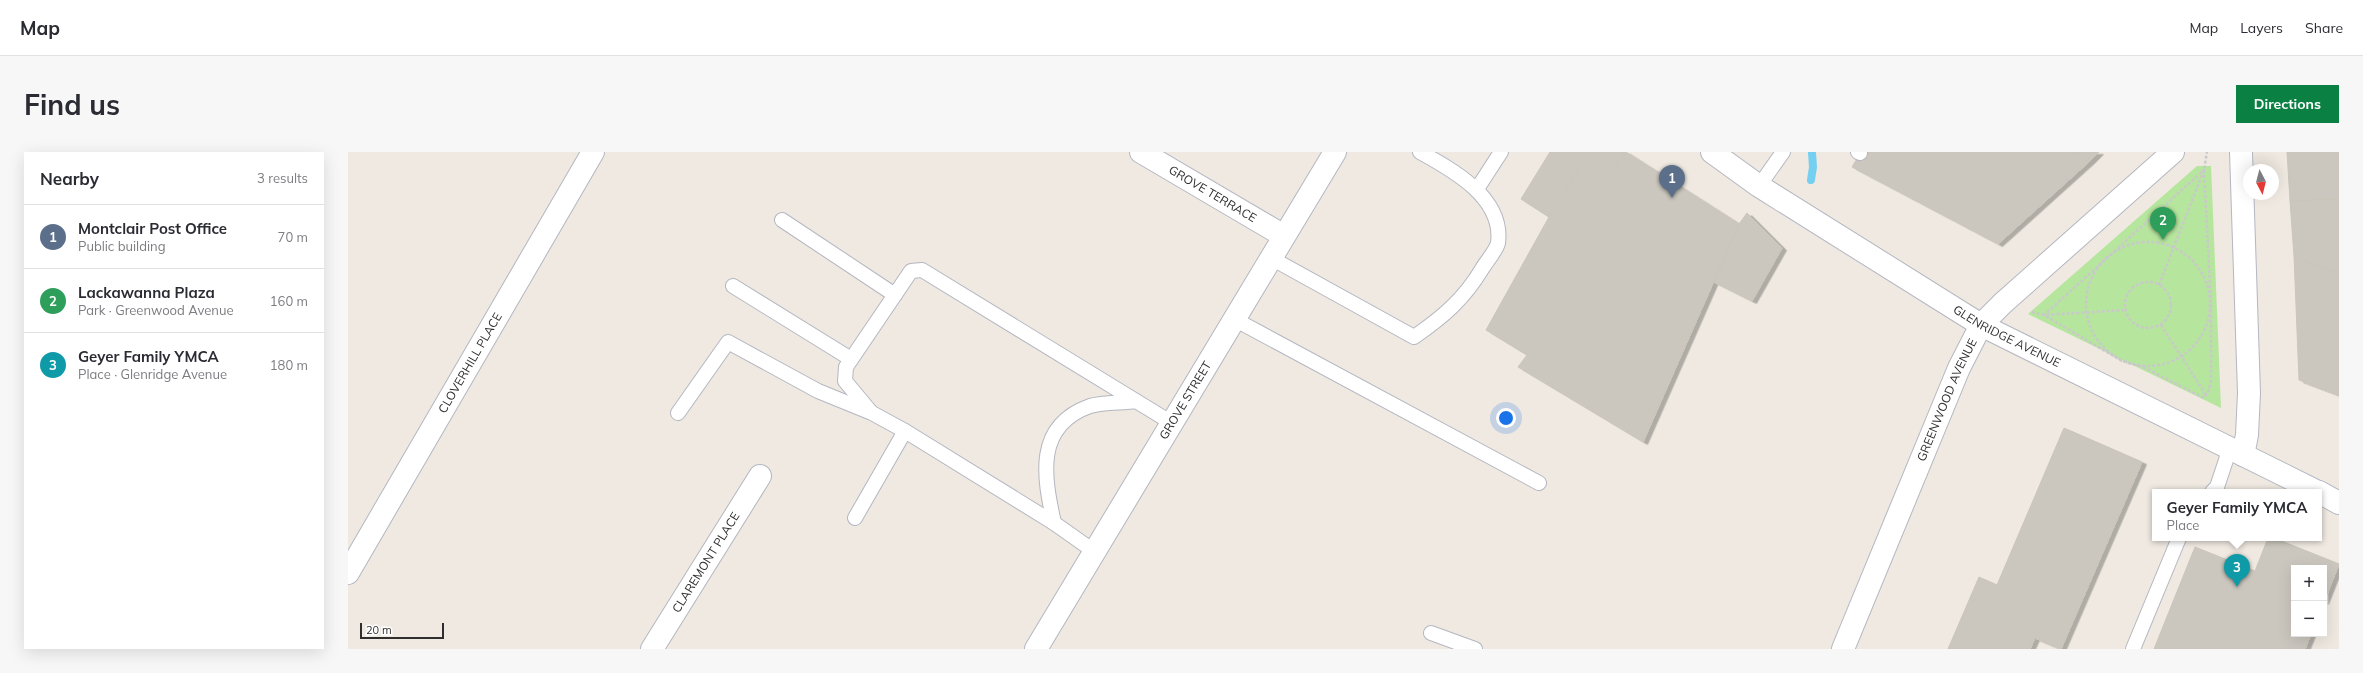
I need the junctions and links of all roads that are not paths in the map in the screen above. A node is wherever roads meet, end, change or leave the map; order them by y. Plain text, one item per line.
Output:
1 (593, 152) edge
2 (1141, 152) edge
3 (1334, 152) edge
4 (1420, 152) edge
5 (1500, 152) edge
6 (1712, 152) edge
7 (1784, 152) edge
8 (2173, 152) edge
9 (2241, 152) edge
10 (1437, 156) edge
11 (1759, 186) junction
12 (1477, 189) junction
13 (782, 220) dead end
14 (1284, 236) junction
15 (1271, 258) junction
16 (733, 286) dead end
17 (895, 295) junction
18 (1234, 319) junction
19 (1981, 325) junction
20 (852, 360) junction
21 (1136, 401) junction
22 (678, 413) dead end
23 (872, 413) junction
24 (1172, 423) junction
25 (905, 431) junction
26 (2236, 452) junction
27 (760, 476) dead end
28 (1539, 483) dead end
29 (2215, 489) edge
30 (2313, 489) edge
31 (2322, 494) edge
32 (2339, 502) edge
33 (855, 518) dead end
34 (1054, 523) junction
35 (2178, 541) edge
36 (1095, 552) junction
37 (348, 574) edge
38 (1431, 633) dead end
39 (652, 649) edge
40 (1036, 649) edge
41 (1475, 649) edge
42 (1843, 649) edge
43 (2133, 649) edge

1 - 37 street, CLOVERHILL PLACE
2 - 14 street, GROVE TERRACE
3 - 14 street, GROVE STREET
4 - 10 lane
5 - 12 lane
6 - 11 street, GLENRIDGE AVENUE
7 - 11 lane
8 - 19 street, GREENWOOD AVENUE
9 - 26 street
10 - 12 lane
11 - 19 street, GLENRIDGE AVENUE
12 - 15 lane
13 - 17 lane
14 - 15 street, GROVE STREET
15 - 18 street, GROVE STREET
16 - 20 lane
17 - 20 lane
17 - 21 lane
18 - 24 street, GROVE STREET
18 - 28 lane
19 - 26 street, GLENRIDGE AVENUE
19 - 42 street, GREENWOOD AVENUE
20 - 23 lane
21 - 24 lane
21 - 34 lane
22 - 23 lane
23 - 25 lane
24 - 36 street, GROVE STREET
25 - 33 lane
25 - 34 lane
26 - 29 lane
26 - 30 street, GLENRIDGE AVENUE
27 - 39 street, CLAREMONT PLACE
31 - 32 street, GLENRIDGE AVENUE
34 - 36 lane
35 - 43 lane
36 - 40 street, GROVE STREET
38 - 41 lane

